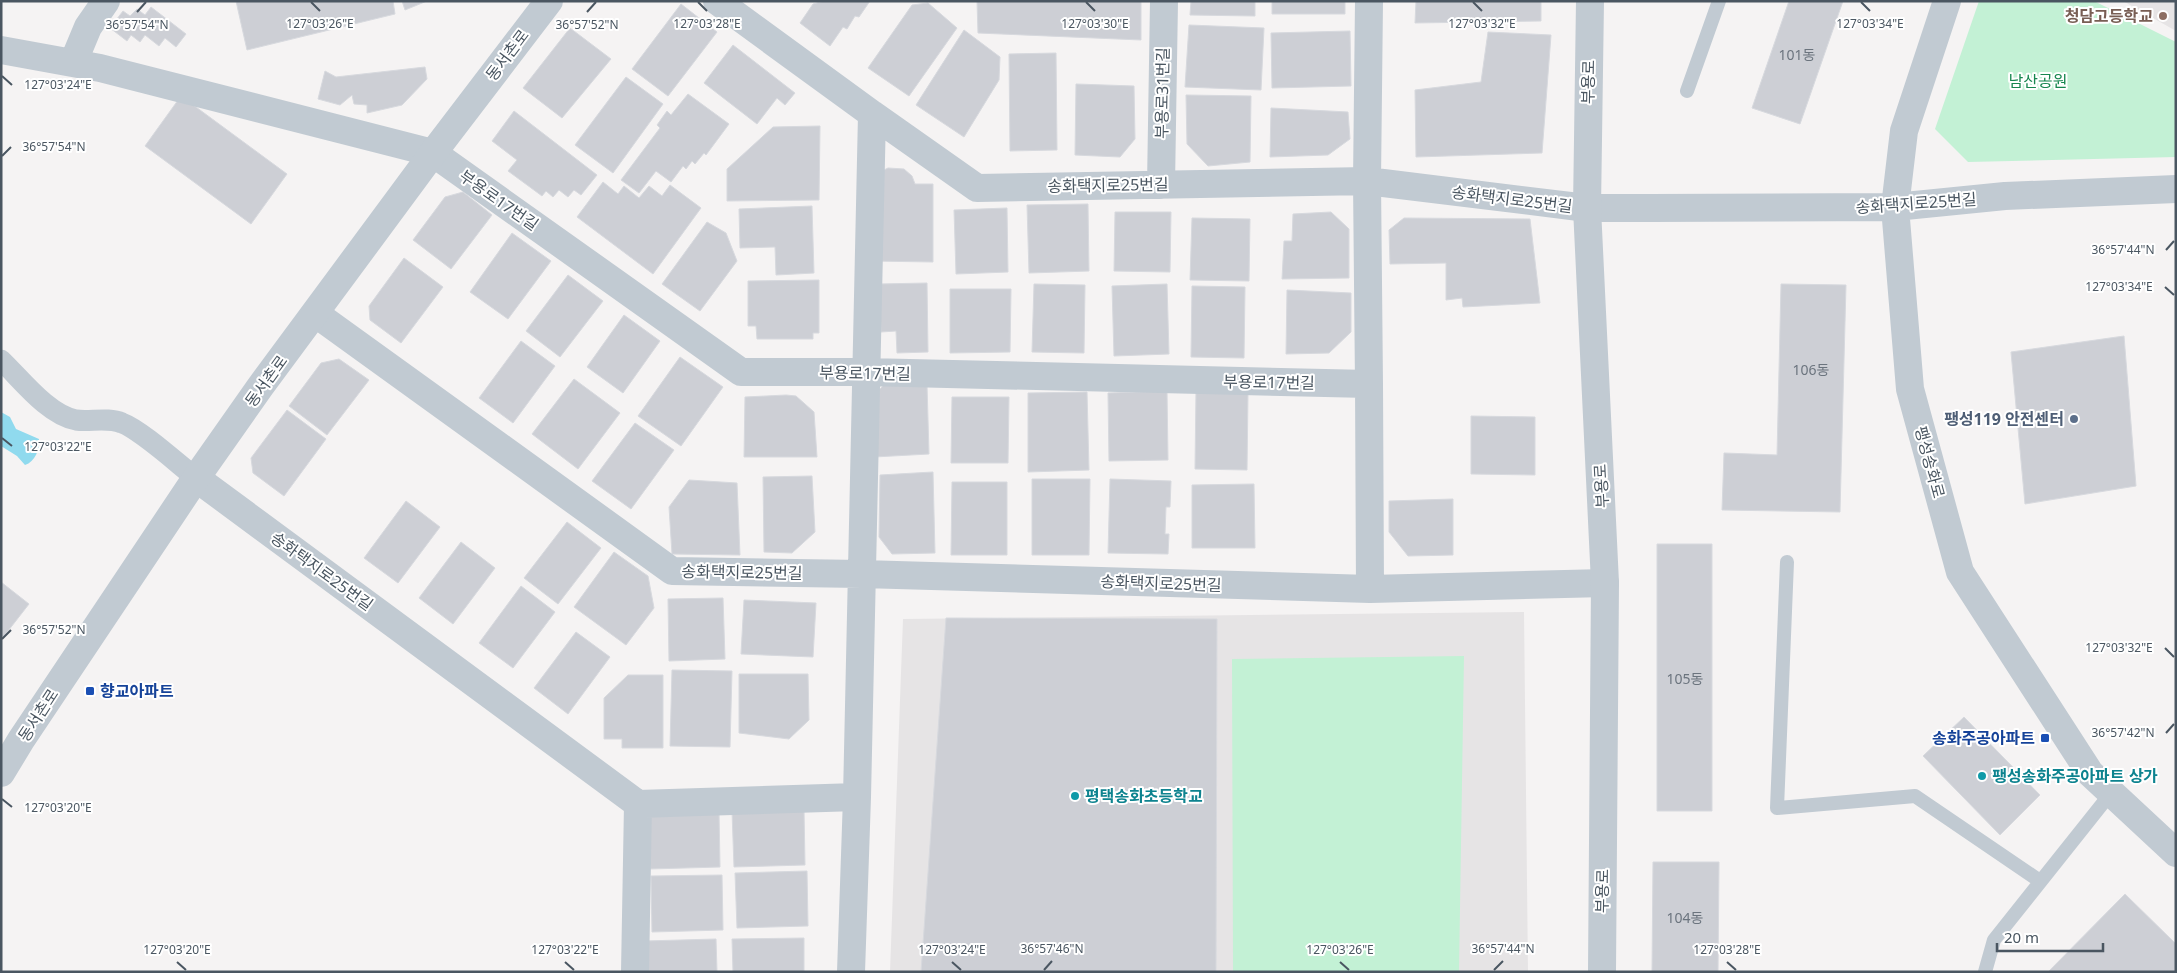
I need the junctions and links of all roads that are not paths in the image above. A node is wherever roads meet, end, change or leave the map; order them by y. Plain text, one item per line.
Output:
1 (106, 1) edge
2 (549, 1) edge
3 (718, 1) edge
4 (1164, 1) edge
5 (1369, 1) edge
6 (1590, 1) edge
7 (1719, 1) edge
8 (1947, 1) edge
9 (1, 50) edge
10 (73, 63) junction
11 (1687, 91) dead end
12 (872, 114) junction
13 (433, 153) junction
14 (1368, 181) junction
15 (1161, 184) junction
16 (2176, 190) edge
17 (1587, 208) junction
18 (1895, 208) junction
19 (316, 314) junction
20 (1, 360) edge
21 (866, 372) junction
22 (1369, 384) junction
23 (196, 478) junction
24 (1788, 562) dead end
25 (862, 574) junction
26 (1605, 583) junction
27 (1370, 589) junction
28 (1, 773) edge
29 (2111, 793) junction
30 (857, 796) junction
31 (638, 804) junction
32 (2176, 853) edge
33 (2040, 881) junction
34 (635, 972) edge
35 (850, 972) edge
36 (1602, 972) edge
37 (1985, 972) edge

1 - 10 street
2 - 13 street, 동서촌로
3 - 12 street, 송화택지로25번길
4 - 15 street, 부용로31번길
5 - 14 street
6 - 17 street, 부용로
7 - 11 lane
8 - 18 street, 팽성송화로
9 - 10 street, 부용로17번길
10 - 13 street, 부용로17번길
12 - 15 street, 송화택지로25번길
12 - 21 street
13 - 19 street, 동서촌로
13 - 21 street, 부용로17번길
14 - 15 street, 송화택지로25번길
14 - 17 street, 송화택지로25번길
14 - 22 street
16 - 18 street, 송화택지로25번길
17 - 18 street, 송화택지로25번길
17 - 26 street, 부용로
18 - 29 street, 팽성송화로
19 - 23 street, 동서촌로
19 - 25 street, 송화택지로25번길
20 - 23 street, 송화택지로25번길
21 - 22 street, 부용로17번길
21 - 25 street
22 - 27 street
23 - 28 street, 동서촌로
23 - 31 street, 송화택지로25번길
24 - 33 lane
25 - 27 street, 송화택지로25번길
25 - 30 street
26 - 27 street
26 - 36 street, 부용로
29 - 32 street, 팽성송화로
29 - 33 lane
30 - 31 street
30 - 35 street
31 - 34 street
33 - 37 lane

